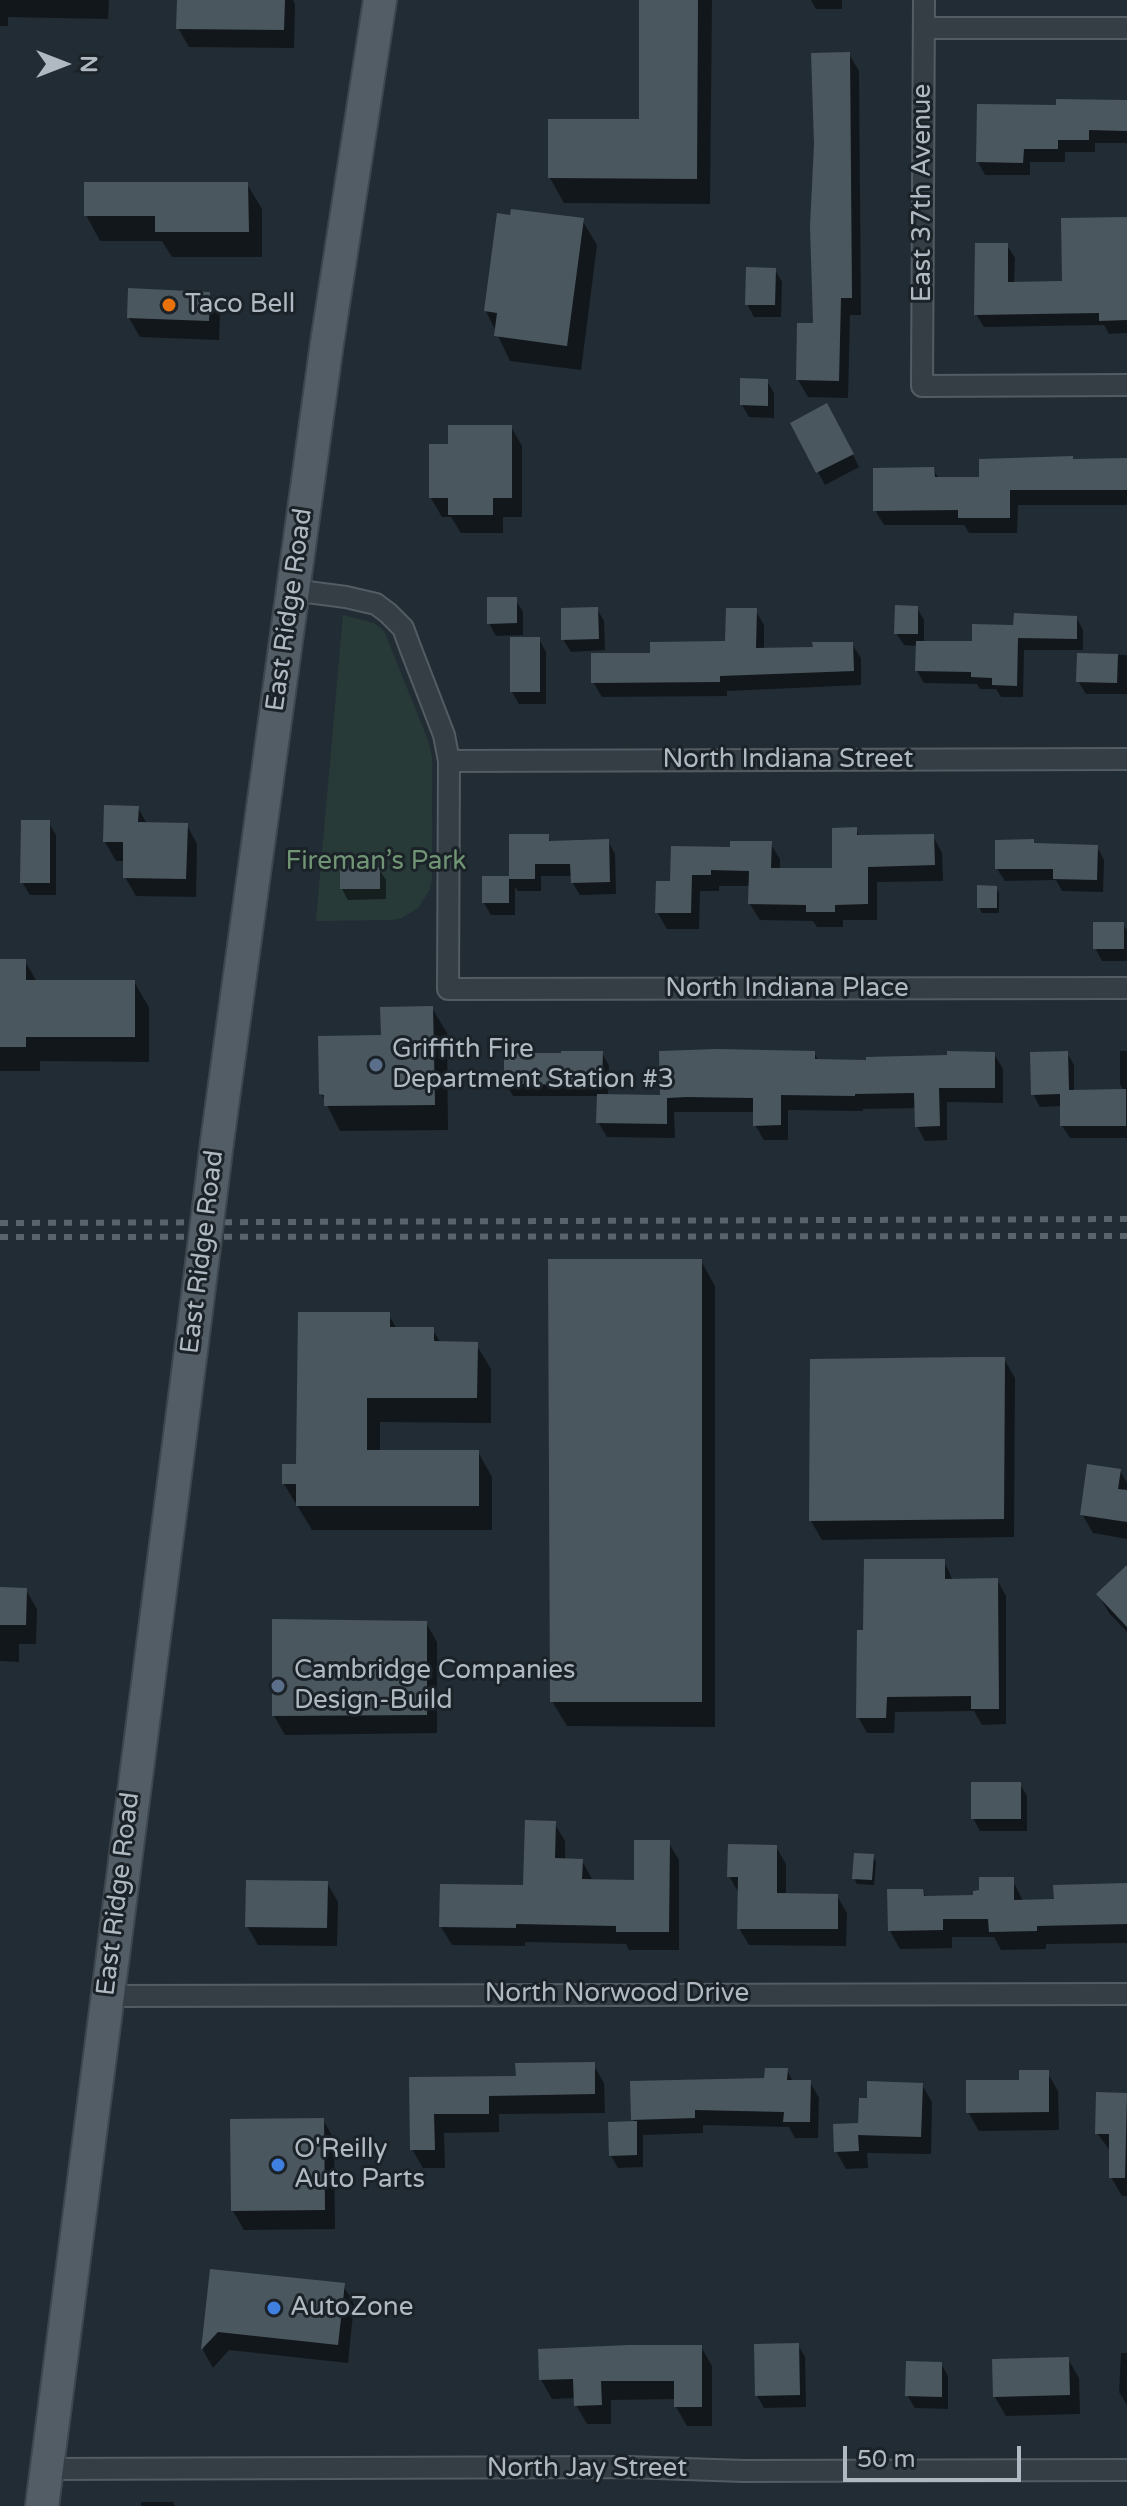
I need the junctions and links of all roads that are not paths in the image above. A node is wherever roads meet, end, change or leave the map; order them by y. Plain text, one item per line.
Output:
1 (380, 0) edge
2 (924, 0) edge
3 (924, 28) junction
4 (1127, 28) edge
5 (1127, 385) edge
6 (292, 590) junction
7 (1127, 759) edge
8 (449, 761) junction
9 (1127, 988) edge
10 (1127, 1994) edge
11 (106, 1996) junction
12 (46, 2469) junction
13 (1127, 2470) edge
14 (42, 2506) edge

1 - 6 main road, East Ridge Road
2 - 3 street, East 37th Avenue
3 - 4 street
3 - 5 street, East 37th Avenue
6 - 8 street
6 - 11 main road, East Ridge Road, bridge
7 - 8 street, North Indiana Street
8 - 9 street, North Indiana Place
10 - 11 street, North Norwood Drive
11 - 12 main road, East Ridge Road
12 - 13 street, North Jay Street
12 - 14 main road, East Ridge Road

